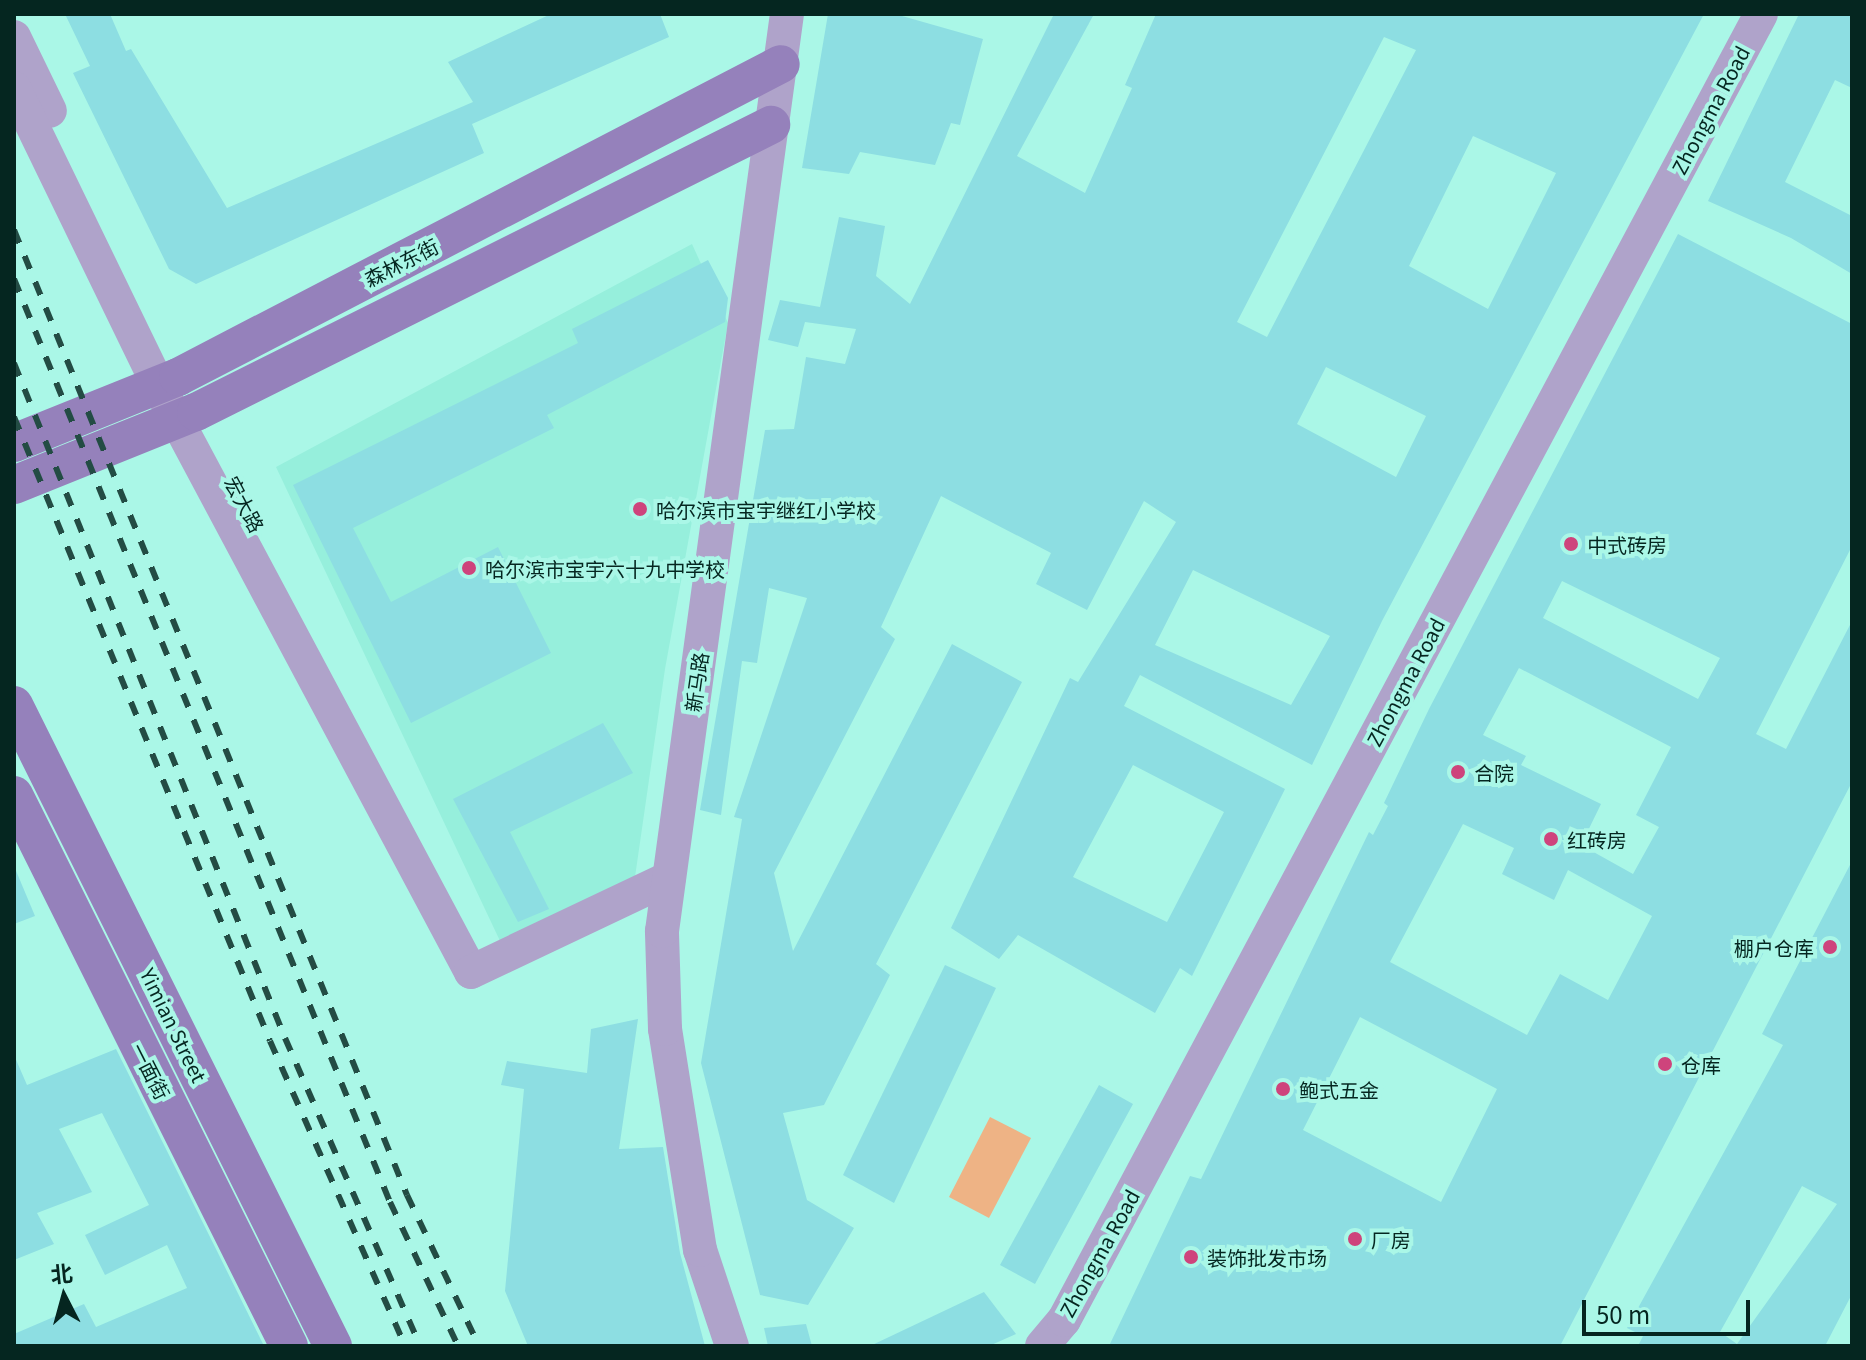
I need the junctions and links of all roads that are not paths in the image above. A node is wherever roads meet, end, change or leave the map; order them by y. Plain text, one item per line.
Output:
1 (787, 14) edge
2 (1761, 14) edge
3 (14, 37) edge
4 (781, 64) junction
5 (14, 88) edge
6 (771, 125) junction
7 (168, 381) junction
8 (186, 416) junction
9 (14, 443) edge
10 (14, 485) edge
11 (14, 705) edge
12 (14, 795) edge
13 (669, 878) junction
14 (289, 1346) edge
15 (333, 1346) edge
16 (732, 1346) edge
17 (1042, 1346) edge

1 - 4 street, 新马路
2 - 17 street, Zhongma Road
3 - 7 street, 宏大路
4 - 6 street, 新马路
4 - 7 main road, 森林东街
5 - 7 street, 宏大路
6 - 8 main road
6 - 13 street, 新马路
7 - 8 street, 宏大路
7 - 9 main road, 森林东街
8 - 10 main road
8 - 13 street, 宏大路
11 - 15 main road, Yimian Street
12 - 14 main road, 一面街
13 - 16 street, 新马路

